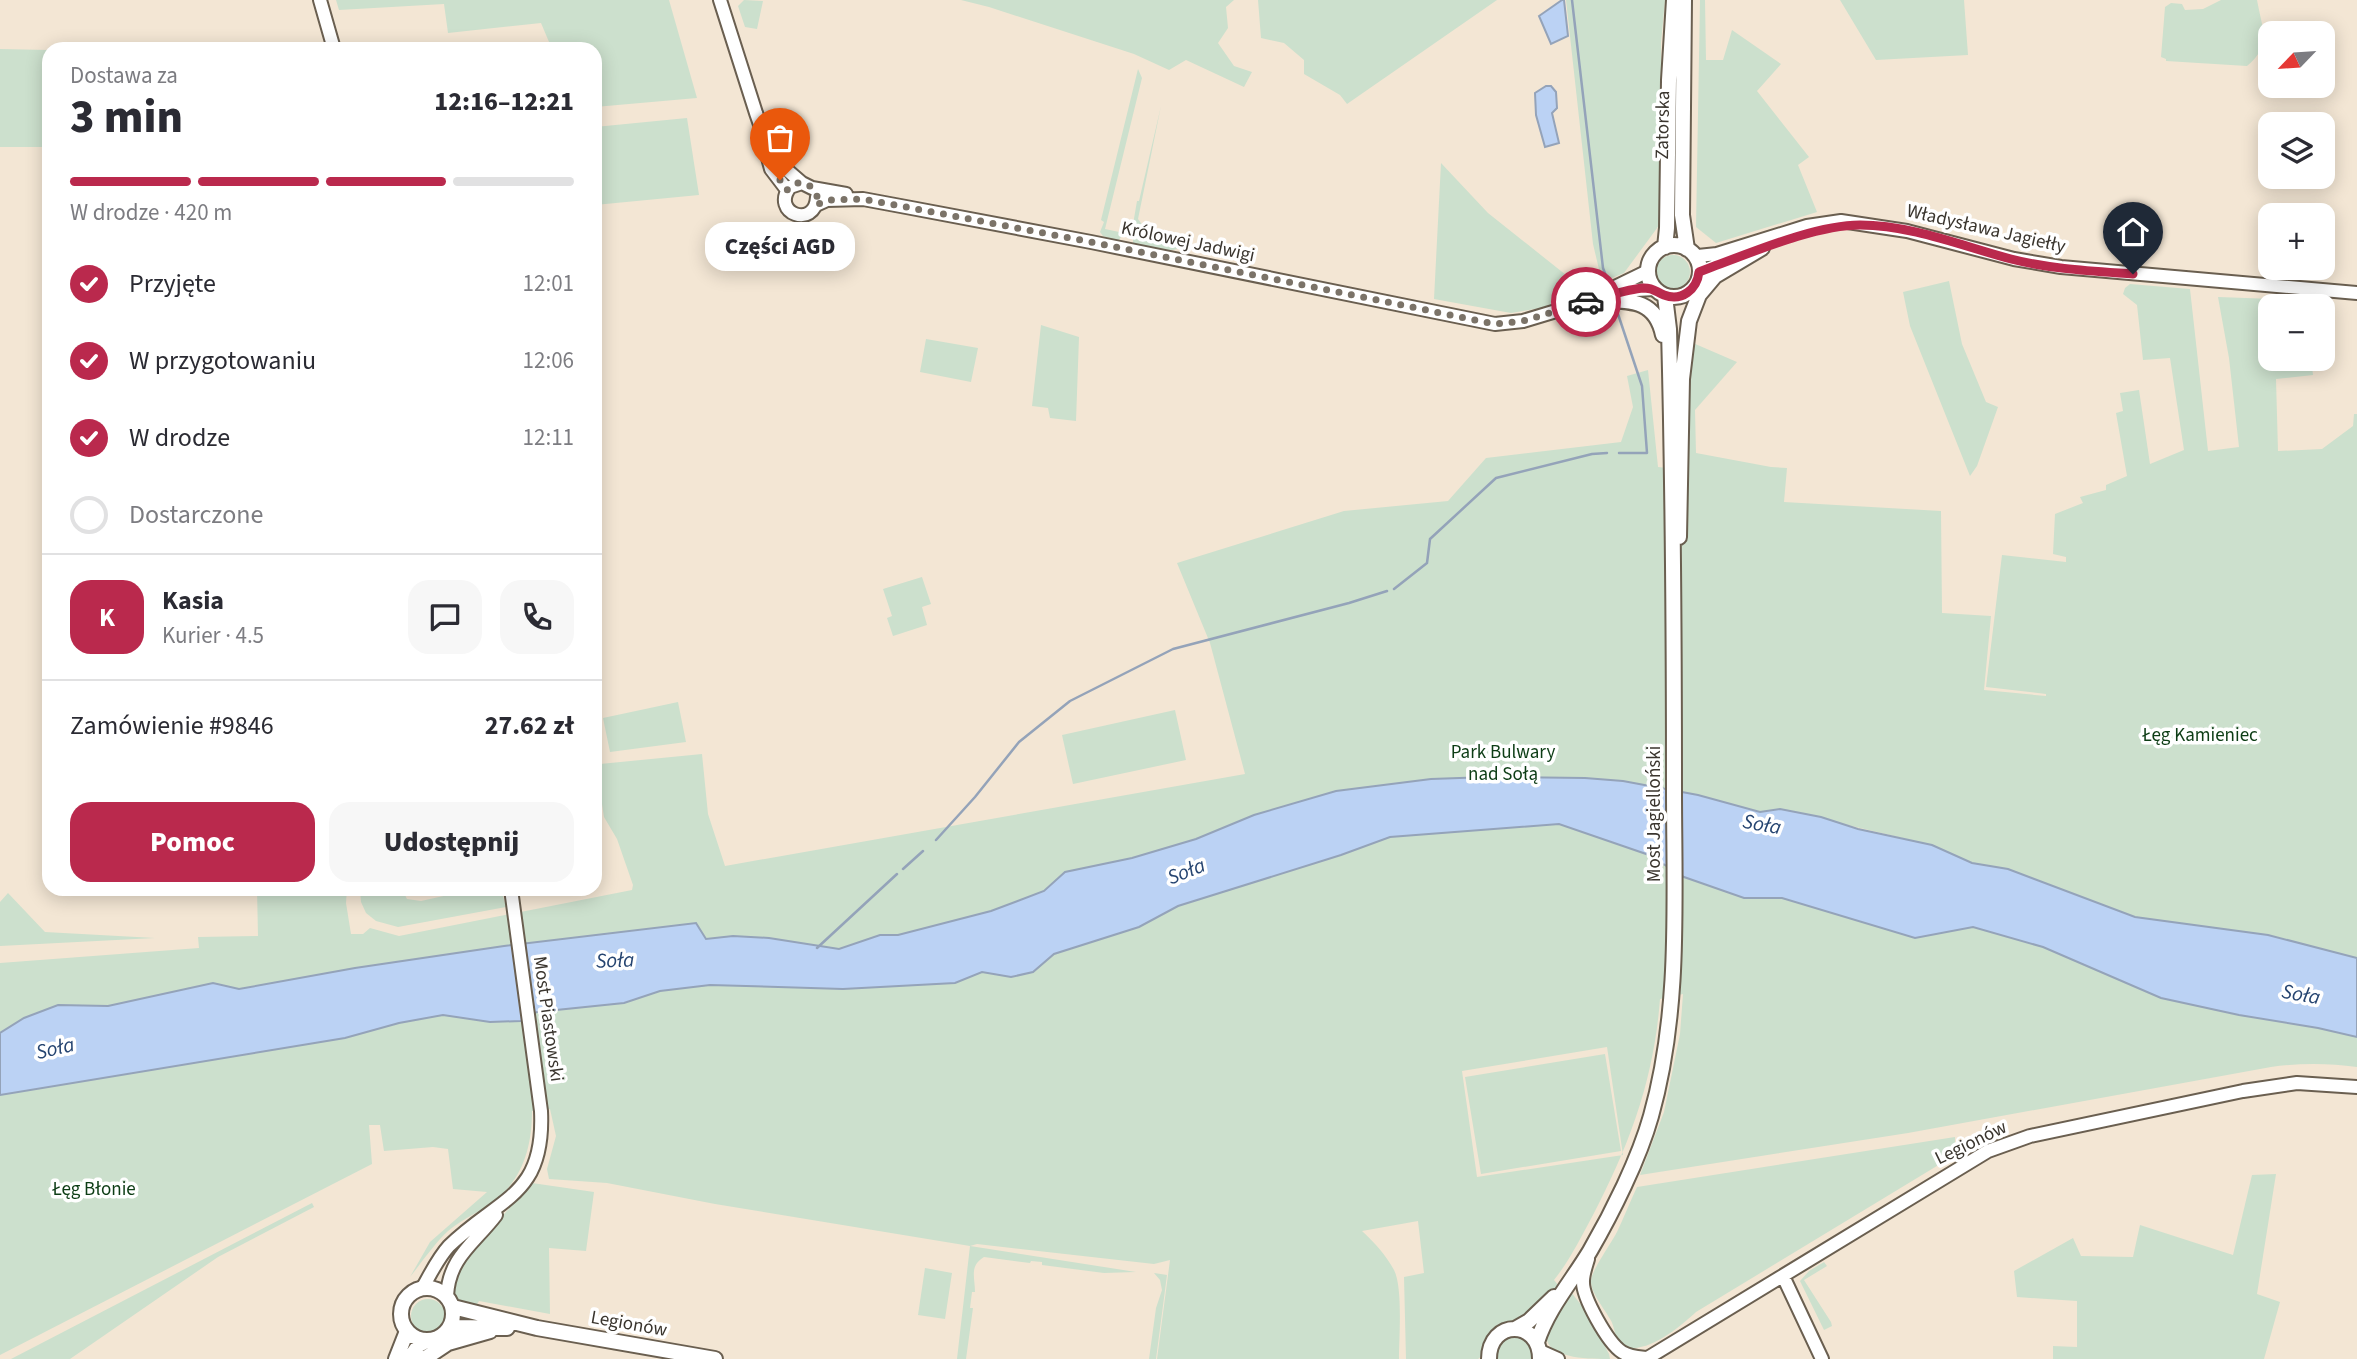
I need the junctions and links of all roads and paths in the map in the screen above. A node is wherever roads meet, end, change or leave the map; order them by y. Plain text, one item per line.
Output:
1 (320, 0) edge
2 (720, 0) edge
3 (1674, 0) edge
4 (1684, 0) edge
5 (332, 42) edge
6 (763, 133) junction
7 (807, 185) junction
8 (787, 190) junction
9 (863, 199) junction
10 (816, 205) junction
11 (1857, 225) junction
12 (1665, 247) junction
13 (1762, 248) junction
14 (1690, 252) junction
15 (1648, 271) junction
16 (1699, 272) junction
17 (1660, 293) junction
18 (2357, 293) edge
19 (1685, 295) junction
20 (1597, 300) junction
21 (1576, 305) junction
22 (1676, 377) junction
23 (512, 896) edge
24 (2357, 1087) edge
25 (504, 1204) junction
26 (1590, 1251) junction
27 (1783, 1276) junction
28 (1567, 1285) junction
29 (423, 1287) junction
30 (450, 1302) junction
31 (500, 1328) junction
32 (537, 1328) junction
33 (1515, 1329) junction
34 (407, 1331) junction
35 (447, 1331) junction
36 (428, 1340) junction
37 (1539, 1351) edge
38 (396, 1359) edge
39 (409, 1359) edge
40 (424, 1359) edge
41 (715, 1359) edge
42 (1489, 1359) edge
43 (1558, 1359) edge
44 (1647, 1359) edge
45 (1822, 1359) edge

1 - 5 street
2 - 6 street
3 - 12 main road, Zatorska
4 - 14 main road, Zatorska
6 - 7 street
6 - 8 street
7 - 8 street
7 - 9 street, Królowej Jadwigi
7 - 10 street
8 - 10 street
9 - 10 street, Królowej Jadwigi
9 - 21 street, Królowej Jadwigi
11 - 13 street, Władysława Jagiełły
11 - 14 street, Władysława Jagiełły
11 - 18 street, Władysława Jagiełły
12 - 14 main road
12 - 15 main road
13 - 16 street, Władysława Jagiełły
13 - 22 main road
14 - 16 main road
15 - 17 main road
15 - 21 street
16 - 19 main road
17 - 19 main road
17 - 20 street
17 - 22 main road
19 - 22 main road
20 - 21 street
20 - 22 main road
22 - 26 main road, Most Jagielloński
23 - 25 street, Most Piastowski
24 - 27 street, Legionów
25 - 29 street
25 - 30 street
26 - 28 main road, Most Jagielloński
26 - 44 street
27 - 44 street, Legionów
27 - 45 street
28 - 33 main road
28 - 37 main road
29 - 30 main road
29 - 34 main road
30 - 32 main road, Legionów
30 - 35 main road
31 - 32 main road, Legionów
31 - 35 main road, Legionów
31 - 40 main road
32 - 41 main road, Legionów
33 - 37 main road
33 - 42 main road
34 - 36 main road
34 - 38 main road
35 - 36 main road
36 - 39 main road
37 - 43 street

